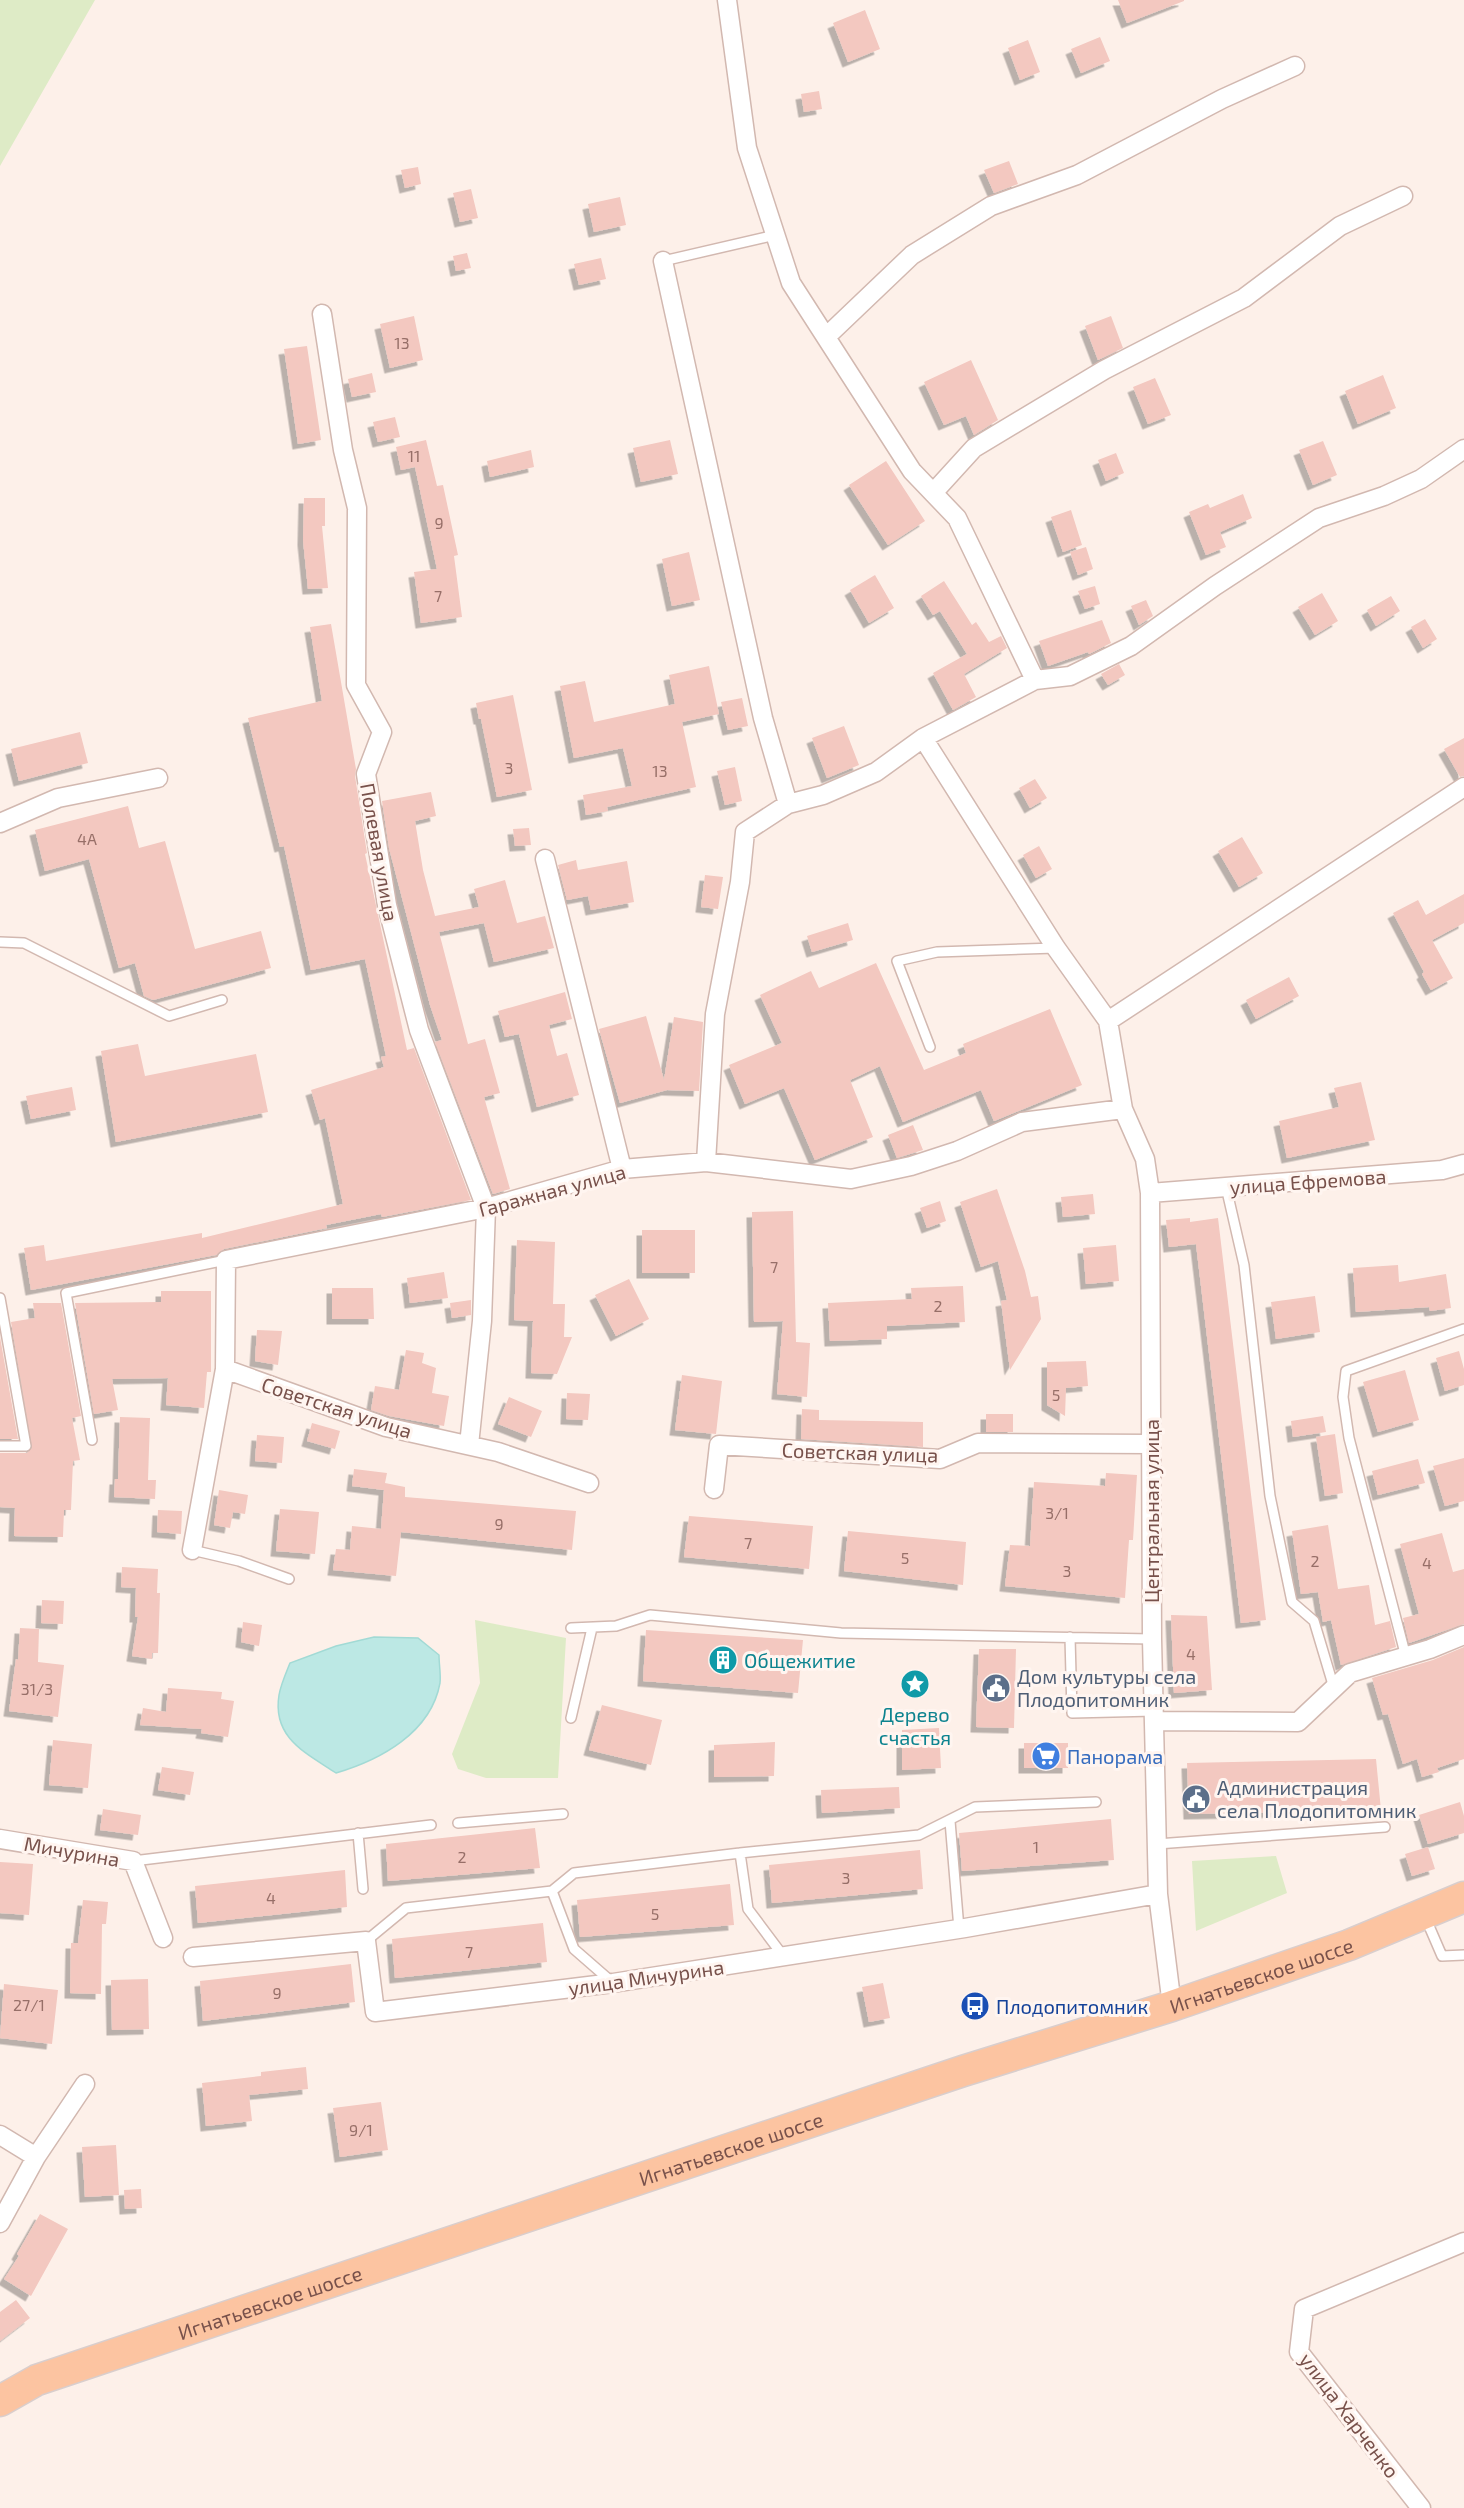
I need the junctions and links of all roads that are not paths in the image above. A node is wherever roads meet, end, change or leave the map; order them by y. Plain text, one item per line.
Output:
1 (727, 0) edge
2 (1295, 66) dead end
3 (1403, 196) dead end
4 (775, 235) junction
5 (663, 261) joint
6 (322, 314) dead end
7 (826, 337) junction
8 (1464, 449) edge
9 (933, 493) junction
10 (1035, 680) junction
11 (924, 738) junction
12 (158, 778) dead end
13 (1464, 787) edge
14 (788, 804) junction
15 (0, 823) edge
16 (545, 859) dead end
17 (0, 942) edge
18 (1056, 948) junction
19 (222, 999) dead end
20 (1108, 1021) junction
21 (930, 1047) dead end
22 (1123, 1108) junction
23 (706, 1162) junction
24 (1464, 1164) edge
25 (622, 1169) junction
26 (1226, 1188) junction
27 (1150, 1193) junction
28 (486, 1208) junction
29 (226, 1260) junction
30 (0, 1298) edge
31 (1464, 1329) edge
32 (225, 1369) junction
33 (92, 1440) dead end
34 (1150, 1444) junction
35 (469, 1445) junction
36 (0, 1446) edge
37 (589, 1483) dead end
38 (714, 1489) dead end
39 (192, 1550) joint
40 (289, 1579) dead end
41 (571, 1628) dead end
42 (592, 1628) junction
43 (1464, 1635) edge
44 (1070, 1637) junction
45 (1152, 1639) junction
46 (1406, 1657) junction
47 (1334, 1688) junction
48 (1154, 1716) junction
49 (571, 1718) dead end
50 (1096, 1802) dead end
51 (563, 1814) dead end
52 (950, 1821) junction
53 (458, 1823) dead end
54 (431, 1826) dead end
55 (1385, 1827) dead end
56 (358, 1833) junction
57 (0, 1839) edge
58 (1157, 1844) junction
59 (740, 1852) junction
60 (133, 1861) junction
61 (363, 1889) dead end
62 (552, 1891) junction
63 (1158, 1894) junction
64 (1464, 1897) edge
65 (1424, 1914) junction
66 (959, 1929) junction
67 (164, 1938) dead end
68 (366, 1941) junction
69 (1464, 1955) edge
70 (193, 1957) dead end
71 (783, 1957) junction
72 (613, 1983) junction
73 (1172, 2006) junction
74 (85, 2084) dead end
75 (0, 2135) edge
76 (36, 2157) junction
77 (0, 2223) edge
78 (1464, 2242) edge
79 (0, 2401) edge
80 (1421, 2508) edge

1 - 4 street
2 - 7 street
3 - 9 street
4 - 5 lane
4 - 7 street
5 - 14 street
6 - 28 street, Полевая улица
7 - 9 street
8 - 10 street
9 - 10 street
10 - 11 street
11 - 14 street
11 - 18 street
12 - 15 street
13 - 20 street
14 - 23 street
16 - 25 street
17 - 19 lane
18 - 20 street
18 - 21 lane
20 - 22 street, Центральная улица
22 - 23 street, Гаражная улица
22 - 27 street, Центральная улица
23 - 25 street, Гаражная улица
24 - 26 street, улица Ефремова
25 - 28 street, Гаражная улица
26 - 27 street, улица Ефремова
26 - 47 lane
27 - 34 street, Центральная улица
28 - 29 street, Гаражная улица
28 - 35 street
29 - 32 street
29 - 33 lane
30 - 36 lane
31 - 46 lane
32 - 35 street, Советская улица
32 - 39 street
34 - 38 street, Советская улица
34 - 45 street, Центральная улица
35 - 37 street, Советская улица
39 - 40 lane
41 - 42 lane
42 - 44 lane
42 - 49 lane
43 - 46 street
44 - 45 lane
44 - 48 lane
45 - 48 street, Центральная улица
46 - 47 street
47 - 48 street
48 - 58 street, Центральная улица
50 - 52 lane
51 - 53 lane
52 - 59 lane
52 - 66 lane
54 - 56 lane
55 - 58 lane
56 - 60 lane
56 - 61 lane
57 - 60 street, Мичурина
58 - 63 street, Центральная улица
59 - 62 lane
59 - 71 lane
60 - 67 street, Мичурина
62 - 68 lane
62 - 72 lane
63 - 66 street, улица Мичурина
63 - 73 street, Центральная улица
64 - 65 main road, Игнатьевское шоссе
65 - 69 lane
65 - 73 main road, Игнатьевское шоссе
66 - 71 street, улица Мичурина
68 - 70 street
68 - 72 street, улица Мичурина
71 - 72 street, улица Мичурина
73 - 79 main road, Игнатьевское шоссе
74 - 76 street
75 - 76 street
76 - 77 street
78 - 80 street, улица Харченко

